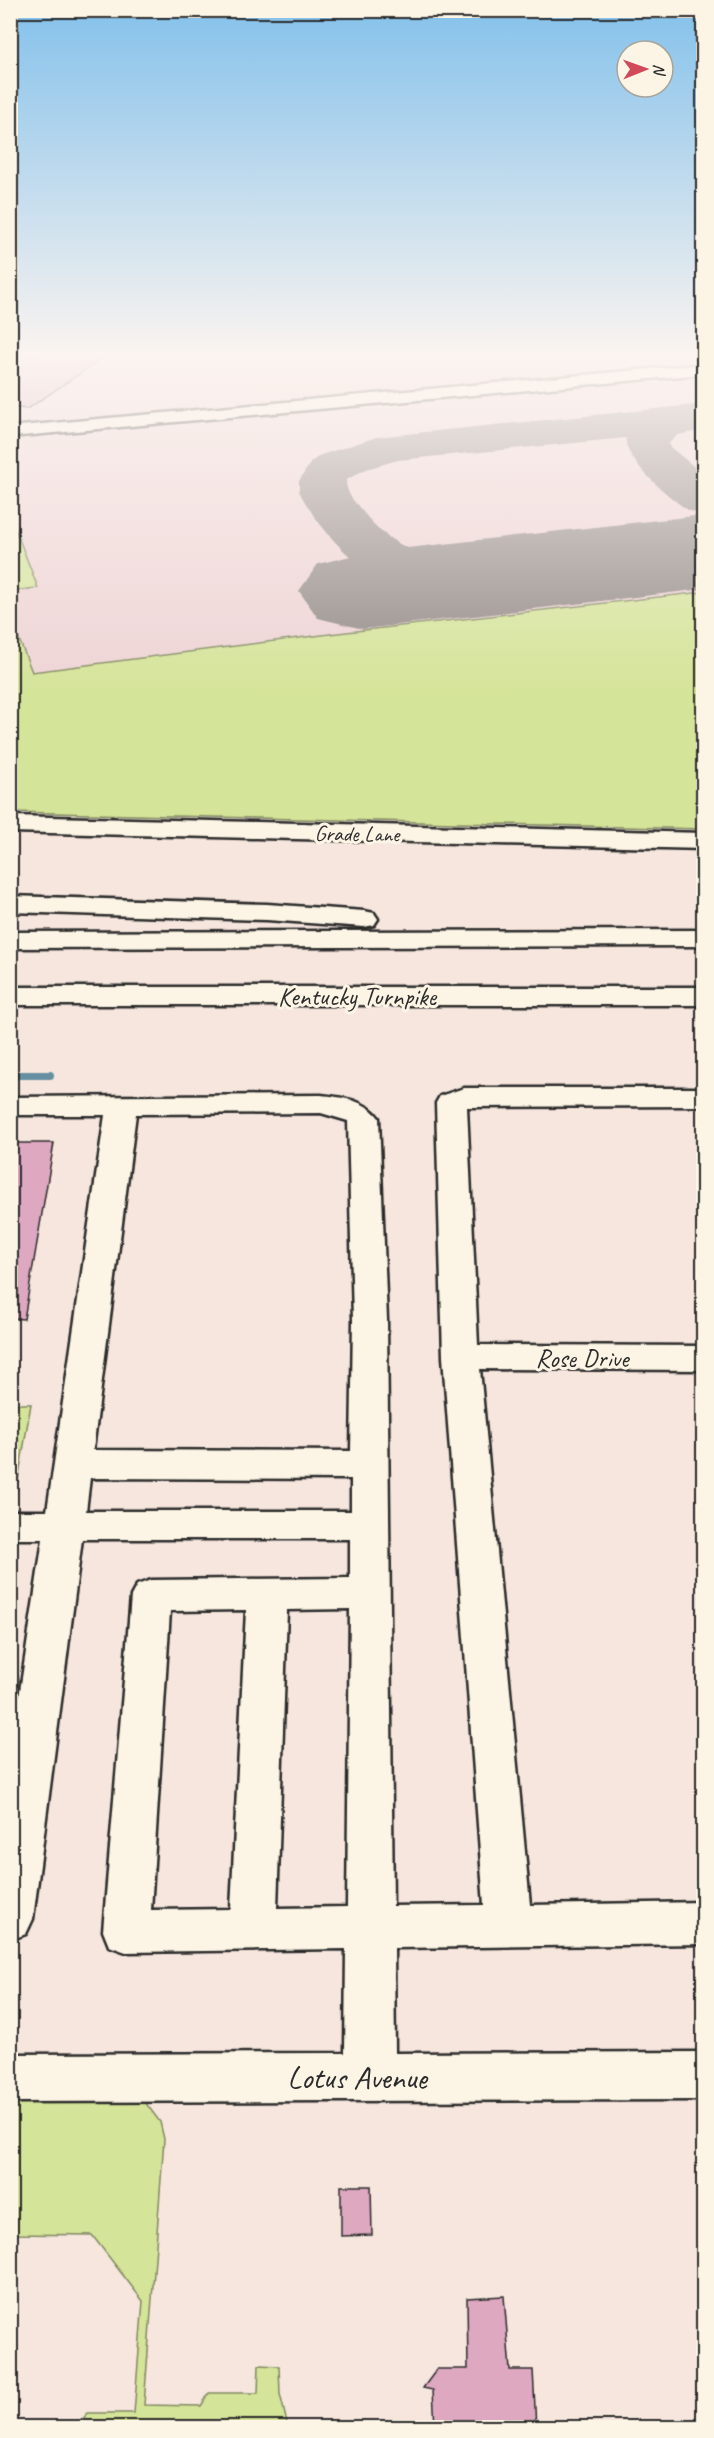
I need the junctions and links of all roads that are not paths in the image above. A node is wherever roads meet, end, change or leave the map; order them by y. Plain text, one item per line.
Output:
1 (10, 824) edge
2 (704, 841) edge
3 (10, 904) edge
4 (608, 937) junction
5 (704, 938) edge
6 (10, 940) edge
7 (10, 996) edge
8 (704, 996) edge
9 (704, 1097) edge
10 (122, 1105) junction
11 (10, 1106) edge
12 (462, 1357) junction
13 (704, 1358) edge
14 (72, 1464) junction
15 (370, 1465) junction
16 (10, 1525) edge
17 (64, 1525) junction
18 (370, 1525) junction
19 (369, 1593) junction
20 (267, 1594) junction
21 (10, 1919) edge
22 (704, 1923) edge
23 (509, 1927) junction
24 (370, 1929) junction
25 (254, 1930) junction
26 (704, 2076) edge
27 (370, 2077) junction
28 (10, 2078) edge

1 - 2 main road, Grade Lane
3 - 4 main road
4 - 5 main road
4 - 6 main road
7 - 8 main road, Kentucky Turnpike
9 - 12 main road
10 - 11 main road
10 - 14 main road
10 - 15 main road
12 - 13 main road, Rose Drive
12 - 23 main road
14 - 15 main road
14 - 17 main road
15 - 18 main road
16 - 17 main road
17 - 18 main road
17 - 21 main road
18 - 19 main road
19 - 20 main road
19 - 24 main road
20 - 25 main road
20 - 25 main road
22 - 23 main road
23 - 24 main road
24 - 25 main road
24 - 27 main road
26 - 27 main road, Lotus Avenue
27 - 28 main road, Lotus Avenue

